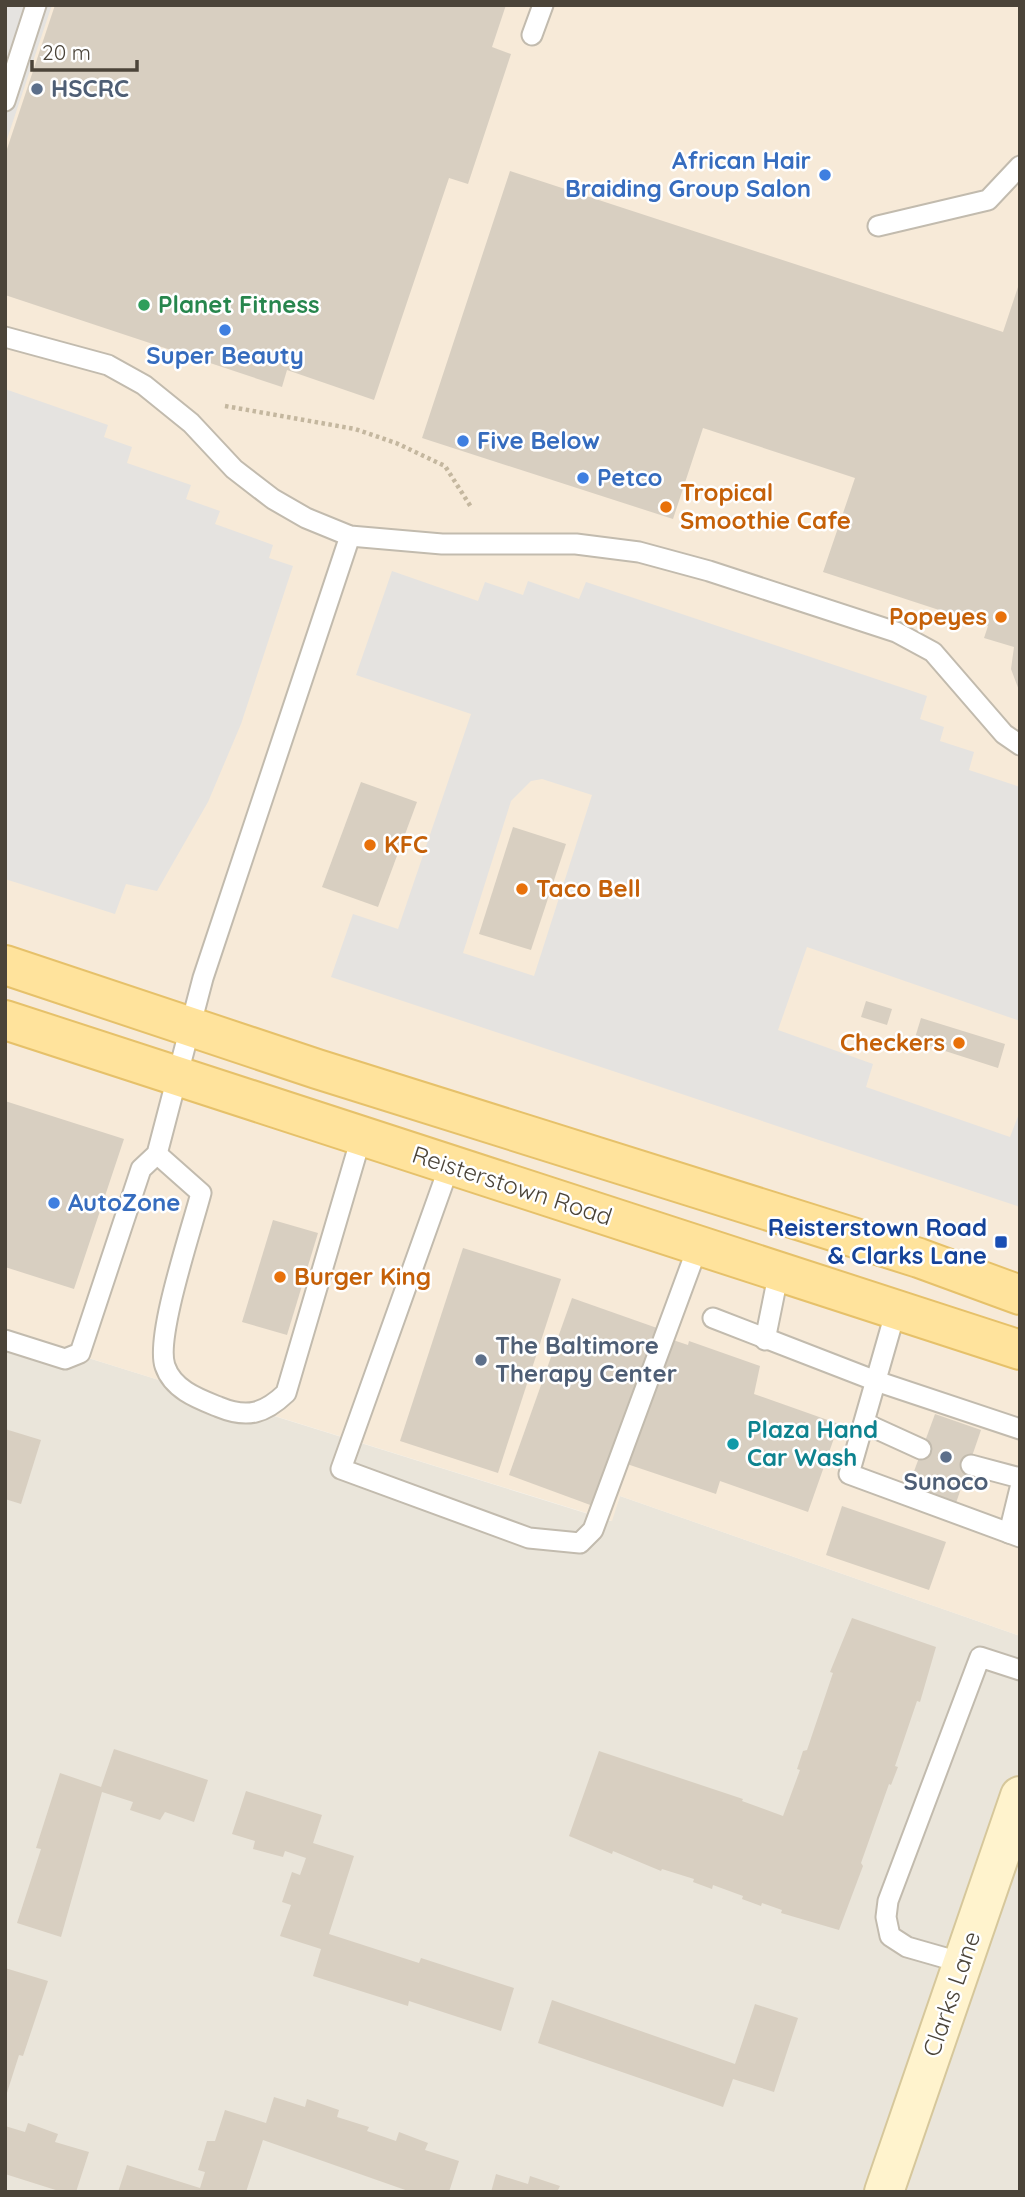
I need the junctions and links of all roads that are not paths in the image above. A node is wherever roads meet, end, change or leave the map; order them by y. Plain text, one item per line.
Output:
1 (36, 5) edge
2 (543, 5) edge
3 (532, 35) dead end
4 (5, 101) edge
5 (1020, 166) edge
6 (878, 226) dead end
7 (5, 337) edge
8 (351, 536) junction
9 (1020, 745) edge
10 (6, 965) edge
11 (5, 1020) edge
12 (192, 1026) junction
13 (177, 1074) junction
14 (361, 1138) junction
15 (157, 1154) junction
16 (450, 1164) junction
17 (653, 1173) junction
18 (698, 1246) junction
19 (779, 1271) junction
20 (1020, 1295) edge
21 (896, 1310) junction
22 (713, 1318) dead end
23 (5, 1340) edge
24 (765, 1340) junction
25 (1020, 1350) edge
26 (876, 1381) junction
27 (864, 1423) junction
28 (1020, 1429) edge
29 (921, 1449) dead end
30 (971, 1465) dead end
31 (1020, 1478) edge
32 (1020, 1488) edge
33 (1014, 1535) edge
34 (1020, 1670) edge
35 (1020, 1796) edge
36 (963, 1963) junction
37 (884, 2192) edge

1 - 4 lane
2 - 3 lane
5 - 6 lane
7 - 8 lane
8 - 9 lane
8 - 12 lane
10 - 12 main road
11 - 13 main road, Reisterstown Road
12 - 13 lane
12 - 17 main road
13 - 14 main road, Reisterstown Road
13 - 15 lane
14 - 15 lane
14 - 16 main road, Reisterstown Road
15 - 23 lane
16 - 17 main road
16 - 18 main road, Reisterstown Road
16 - 18 lane
17 - 20 main road
18 - 19 main road, Reisterstown Road
19 - 21 main road, Reisterstown Road
19 - 24 lane
21 - 25 main road, Reisterstown Road
21 - 26 lane
22 - 24 lane
24 - 26 lane
26 - 27 lane
26 - 28 lane
27 - 29 lane
27 - 33 lane
30 - 31 lane
32 - 33 lane
34 - 36 lane
35 - 36 street, Clarks Lane
36 - 37 street, Clarks Lane

